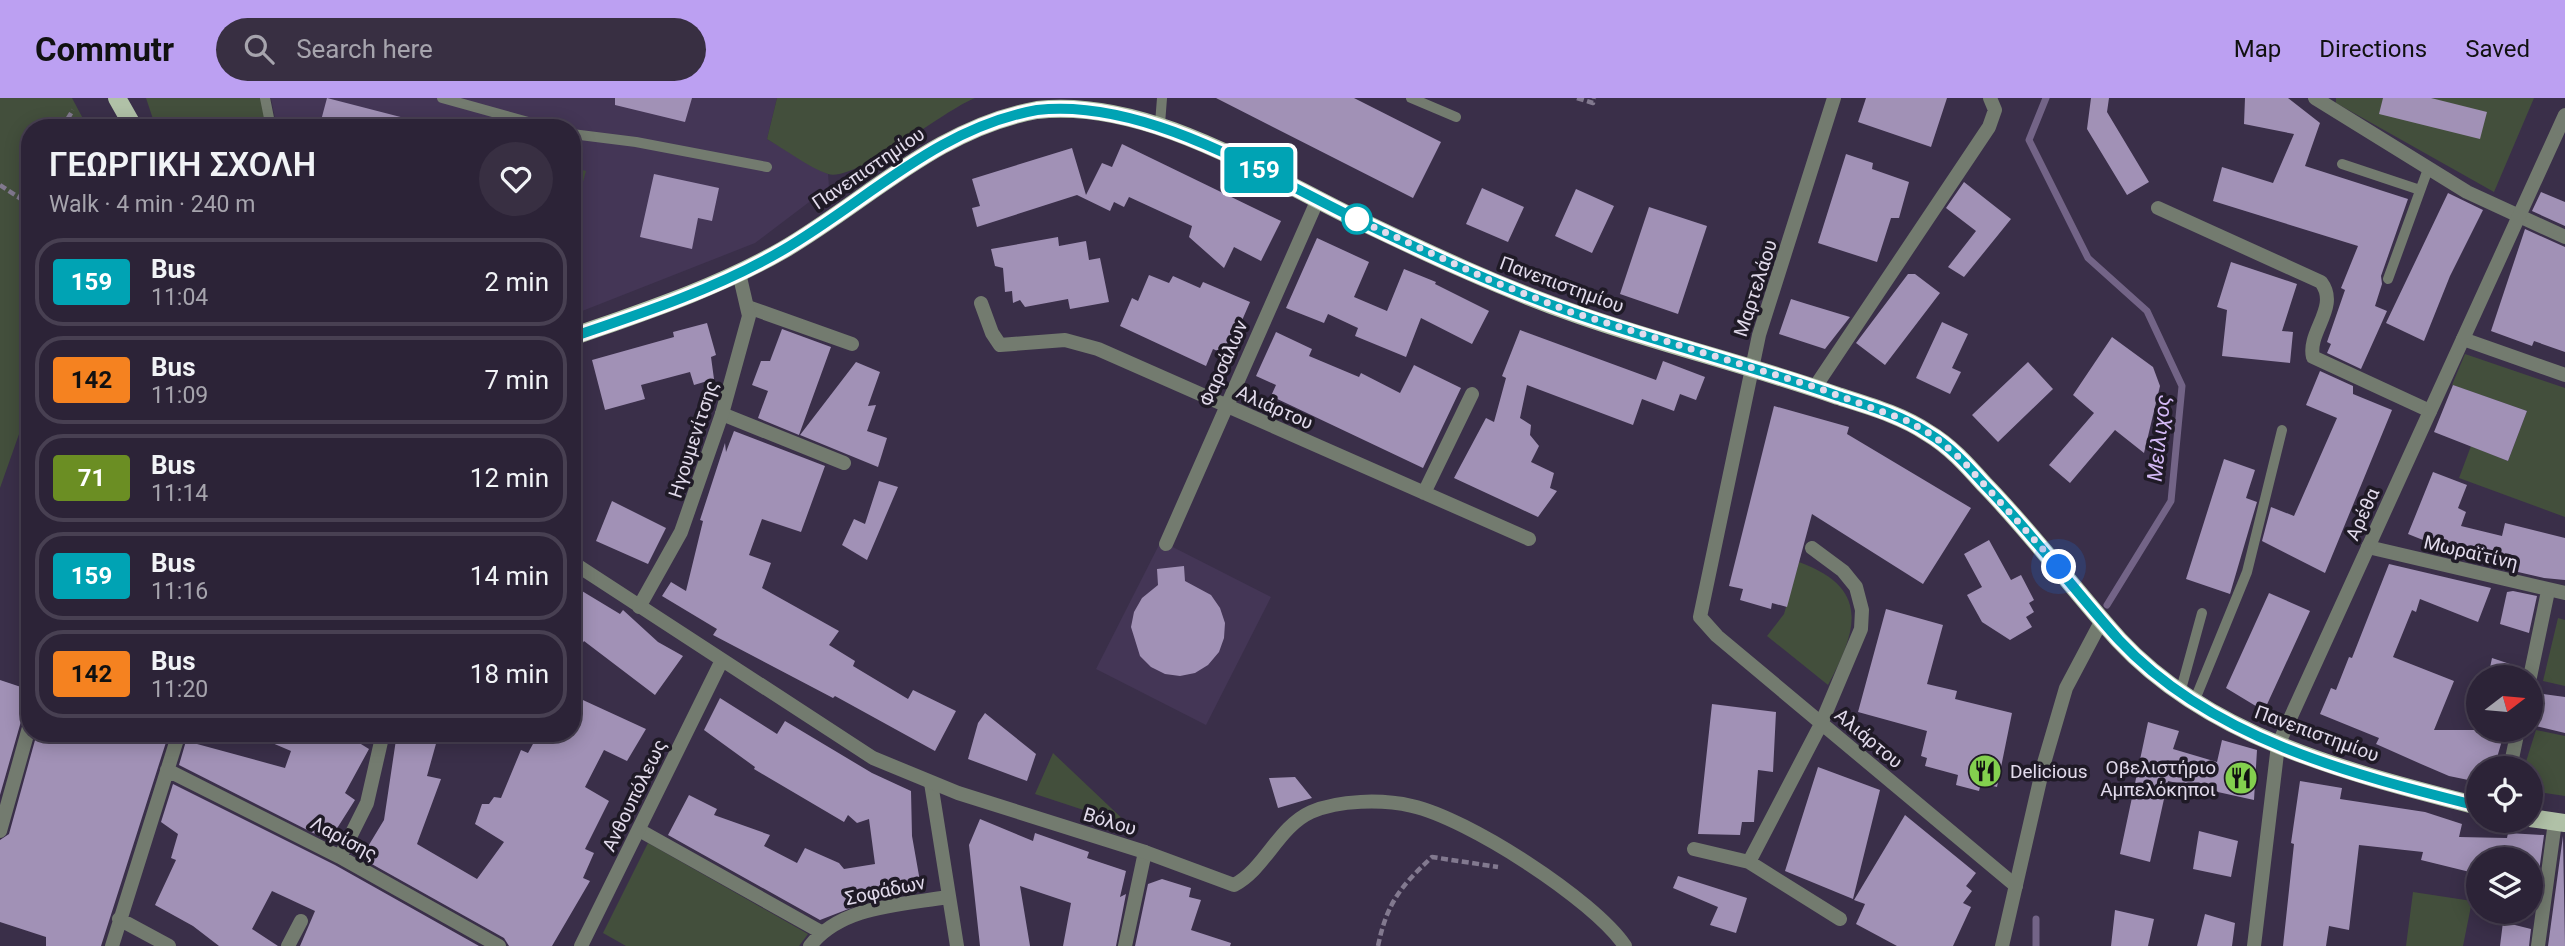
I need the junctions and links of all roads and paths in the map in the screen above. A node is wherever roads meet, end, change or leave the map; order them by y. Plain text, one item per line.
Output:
1 (117, 98) edge
2 (265, 98) edge
3 (442, 98) edge
4 (1162, 98) edge
5 (1411, 98) edge
6 (1577, 98) edge
7 (1594, 98) edge
8 (1835, 98) edge
9 (2315, 98) edge
10 (1991, 99) edge
11 (73, 110) dead end
12 (2565, 115) edge
13 (1456, 117) dead end
14 (68, 119) edge
15 (129, 119) edge
16 (269, 119) edge
17 (518, 119) edge
18 (1160, 124) junction
19 (581, 135) edge
20 (2342, 164) dead end
21 (767, 167) dead end
22 (2428, 169) junction
23 (0, 186) edge
24 (2420, 190) junction
25 (21, 195) edge
26 (19, 198) joint
27 (1318, 199) junction
28 (2158, 208) dead end
29 (2518, 218) junction
30 (2565, 237) edge
31 (740, 273) junction
32 (2388, 279) dead end
33 (981, 303) dead end
34 (748, 307) junction
35 (581, 334) edge
36 (2463, 339) junction
37 (852, 344) dead end
38 (1752, 368) junction
39 (2565, 374) edge
40 (1815, 387) junction
41 (1472, 394) dead end
42 (1225, 406) junction
43 (2430, 411) junction
44 (722, 414) junction
45 (2282, 430) dead end
46 (844, 463) dead end
47 (1424, 493) junction
48 (1529, 539) dead end
49 (1167, 544) dead end
50 (2368, 547) junction
51 (1812, 548) dead end
52 (581, 568) edge
53 (2548, 591) junction
54 (2565, 593) edge
55 (639, 607) junction
56 (2202, 613) dead end
57 (1700, 617) joint
58 (2102, 620) junction
59 (721, 662) junction
60 (2533, 665) edge
61 (2187, 698) junction
62 (1821, 724) junction
63 (25, 742) edge
64 (176, 742) edge
65 (381, 742) edge
66 (2278, 745) junction
67 (167, 770) junction
68 (931, 783) junction
69 (2466, 803) edge
70 (2560, 823) edge
71 (639, 830) junction
72 (0, 831) edge
73 (1694, 849) dead end
74 (1146, 852) junction
75 (340, 857) junction
76 (1749, 862) junction
77 (1533, 868) junction
78 (2016, 886) junction
79 (948, 897) junction
80 (119, 919) junction
81 (1840, 919) dead end
82 (300, 921) dead end
83 (821, 932) junction
84 (112, 946) edge
85 (169, 946) edge
86 (288, 946) edge
87 (499, 946) edge
88 (581, 946) edge
89 (810, 946) edge
90 (957, 946) edge
91 (1125, 946) edge
92 (1378, 946) edge
93 (1625, 946) edge
94 (2002, 946) edge
95 (2254, 946) edge
96 (2538, 946) edge

1 - 15 main road
2 - 16 lane
3 - 17 lane
4 - 18 lane
5 - 13 lane
6 - 7 path
8 - 38 street, Μαρτελάου
9 - 22 street
10 - 40 street
11 - 14 path
12 - 29 street, Αρέθα
18 - 27 main road, Πανεπιστημίου
18 - 31 main road, Πανεπιστημίου
19 - 21 lane
20 - 24 lane
22 - 24 lane
22 - 29 street
23 - 26 path
24 - 32 lane
25 - 26 path
27 - 38 main road, Πανεπιστημίου
27 - 42 street, Φαρσάλων
28 - 43 street
29 - 30 street
29 - 36 street, Αρέθα
31 - 34 street, Ηγουμενίτσης
31 - 35 main road, Πανεπιστημίου
33 - 42 street, Αλιάρτου
34 - 37 street
34 - 44 street, Ηγουμενίτσης
36 - 39 street
36 - 43 street, Αρέθα
38 - 40 main road, Πανεπιστημίου
38 - 57 street, Μαρτελάου
40 - 58 main road, Πανεπιστημίου
41 - 47 street
42 - 47 street, Αλιάρτου
42 - 49 street, Φαρσάλων
43 - 50 street, Αρέθα
44 - 46 street
44 - 55 street, Ηγουμενίτσης
45 - 61 lane
47 - 48 street, Αλιάρτου
50 - 53 street, Μωραϊτίνη
50 - 66 street, Αρέθα
51 - 62 street
52 - 55 street, Βόλου
53 - 54 street, Μωραϊτίνη
53 - 60 street
55 - 59 street, Βόλου
56 - 61 lane
57 - 62 street, Αλιάρτου
58 - 61 main road, Πανεπιστημίου
58 - 78 street
59 - 68 street, Βόλου
59 - 71 street, Ανθουπόλεως
61 - 66 main road, Πανεπιστημίου
62 - 76 street
62 - 78 street, Αλιάρτου
63 - 72 street
64 - 67 street
65 - 75 street
66 - 69 main road, Πανεπιστημίου
66 - 95 street, Αρέθα
67 - 75 street, Λαρίσης
67 - 80 street
68 - 74 street, Βόλου
68 - 79 street, Σοφάδων
70 - 96 street
71 - 83 street
71 - 88 street, Ανθουπόλεως
73 - 76 street
74 - 77 street, Βόλου
74 - 91 street
75 - 87 street, Λαρίσης
76 - 81 street
77 - 92 path
77 - 93 street, Βόλου
78 - 94 street
79 - 83 street, Σοφάδων
79 - 90 street
80 - 84 street
80 - 85 street
82 - 86 street
83 - 89 street, Σοφάδων

